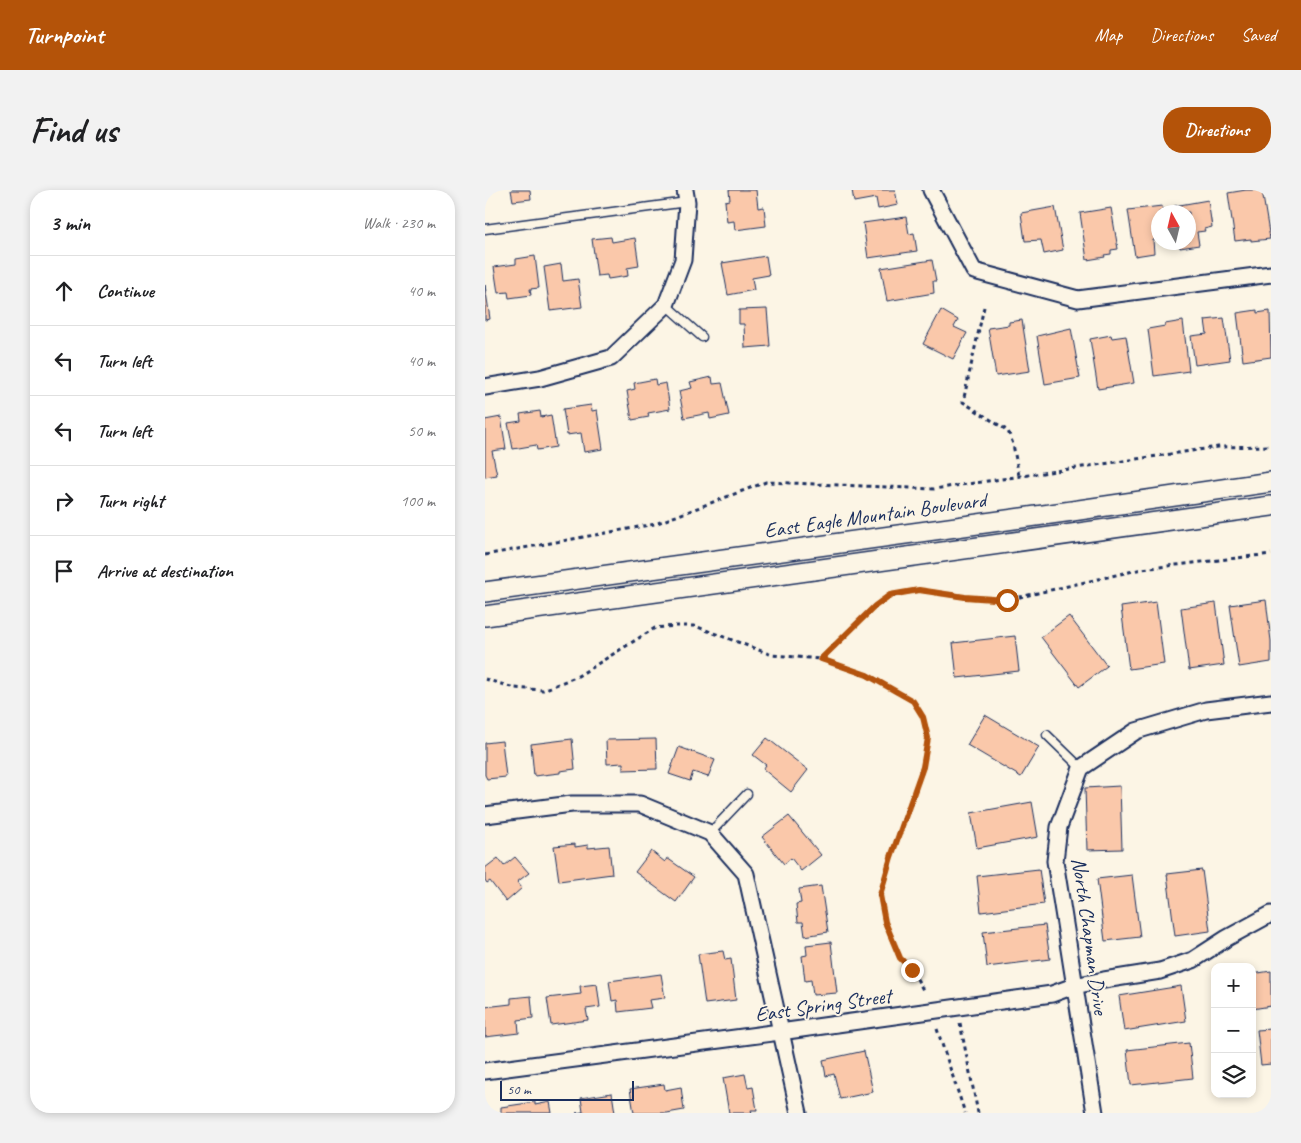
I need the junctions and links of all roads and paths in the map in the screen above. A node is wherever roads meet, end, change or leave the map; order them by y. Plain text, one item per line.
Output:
1 (931, 190) edge
2 (686, 196) edge
3 (485, 228) edge
4 (1271, 274) edge
5 (666, 305) junction
6 (984, 307) dead end
7 (702, 337) dead end
8 (485, 387) edge
9 (1271, 446) edge
10 (1019, 476) junction
11 (1271, 482) edge
12 (1271, 506) edge
13 (1271, 554) edge
14 (485, 555) edge
15 (485, 592) edge
16 (485, 616) edge
17 (821, 659) junction
18 (485, 679) edge
19 (1271, 702) edge
20 (1047, 735) dead end
21 (1081, 768) junction
22 (747, 794) dead end
23 (485, 815) edge
24 (710, 833) junction
25 (1271, 914) edge
26 (1074, 986) junction
27 (923, 990) dead end
28 (957, 1008) junction
29 (937, 1029) dead end
30 (780, 1032) junction
31 (485, 1071) edge
32 (799, 1113) edge
33 (965, 1113) edge
34 (977, 1113) edge
35 (1095, 1113) edge

1 - 4 street
2 - 3 lane
2 - 5 street
5 - 7 lane
5 - 8 street
6 - 10 path
9 - 10 path
10 - 14 path
11 - 15 street, East Eagle Mountain Boulevard
12 - 16 street
13 - 17 path
17 - 18 path
17 - 27 path
19 - 21 street
20 - 21 lane
21 - 26 street, North Chapman Drive
22 - 24 lane
23 - 24 street
24 - 30 street
25 - 26 street, East Spring Street
26 - 28 street, East Spring Street
26 - 35 street, North Chapman Drive
28 - 30 street, East Spring Street
28 - 34 path
29 - 33 path
30 - 31 street, East Spring Street
30 - 32 street

